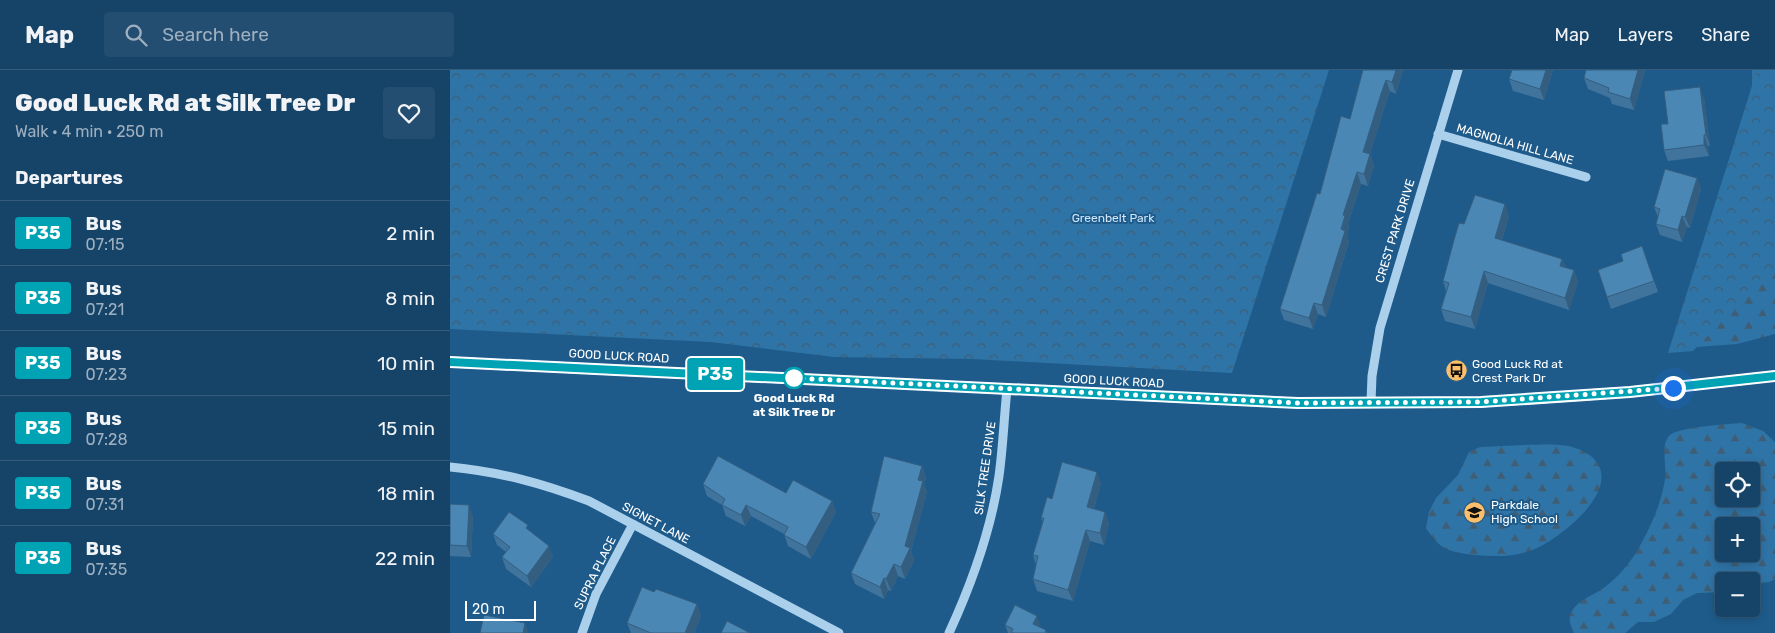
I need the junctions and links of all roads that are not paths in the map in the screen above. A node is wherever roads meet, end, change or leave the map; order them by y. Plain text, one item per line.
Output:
1 (1458, 70) edge
2 (1438, 134) junction
3 (1586, 177) dead end
4 (450, 362) edge
5 (1775, 376) edge
6 (1007, 389) junction
7 (1371, 402) junction
8 (450, 467) edge
9 (633, 524) junction
10 (582, 633) edge
11 (839, 633) edge
12 (949, 633) edge

1 - 2 street, CREST PARK DRIVE
2 - 3 street, MAGNOLIA HILL LANE
2 - 7 street, CREST PARK DRIVE
4 - 6 main road, GOOD LUCK ROAD
5 - 7 main road, GOOD LUCK ROAD
6 - 7 main road, GOOD LUCK ROAD
6 - 12 street, SILK TREE DRIVE
8 - 9 street, SIGNET LANE
9 - 10 street, SUPRA PLACE
9 - 11 street, SIGNET LANE

